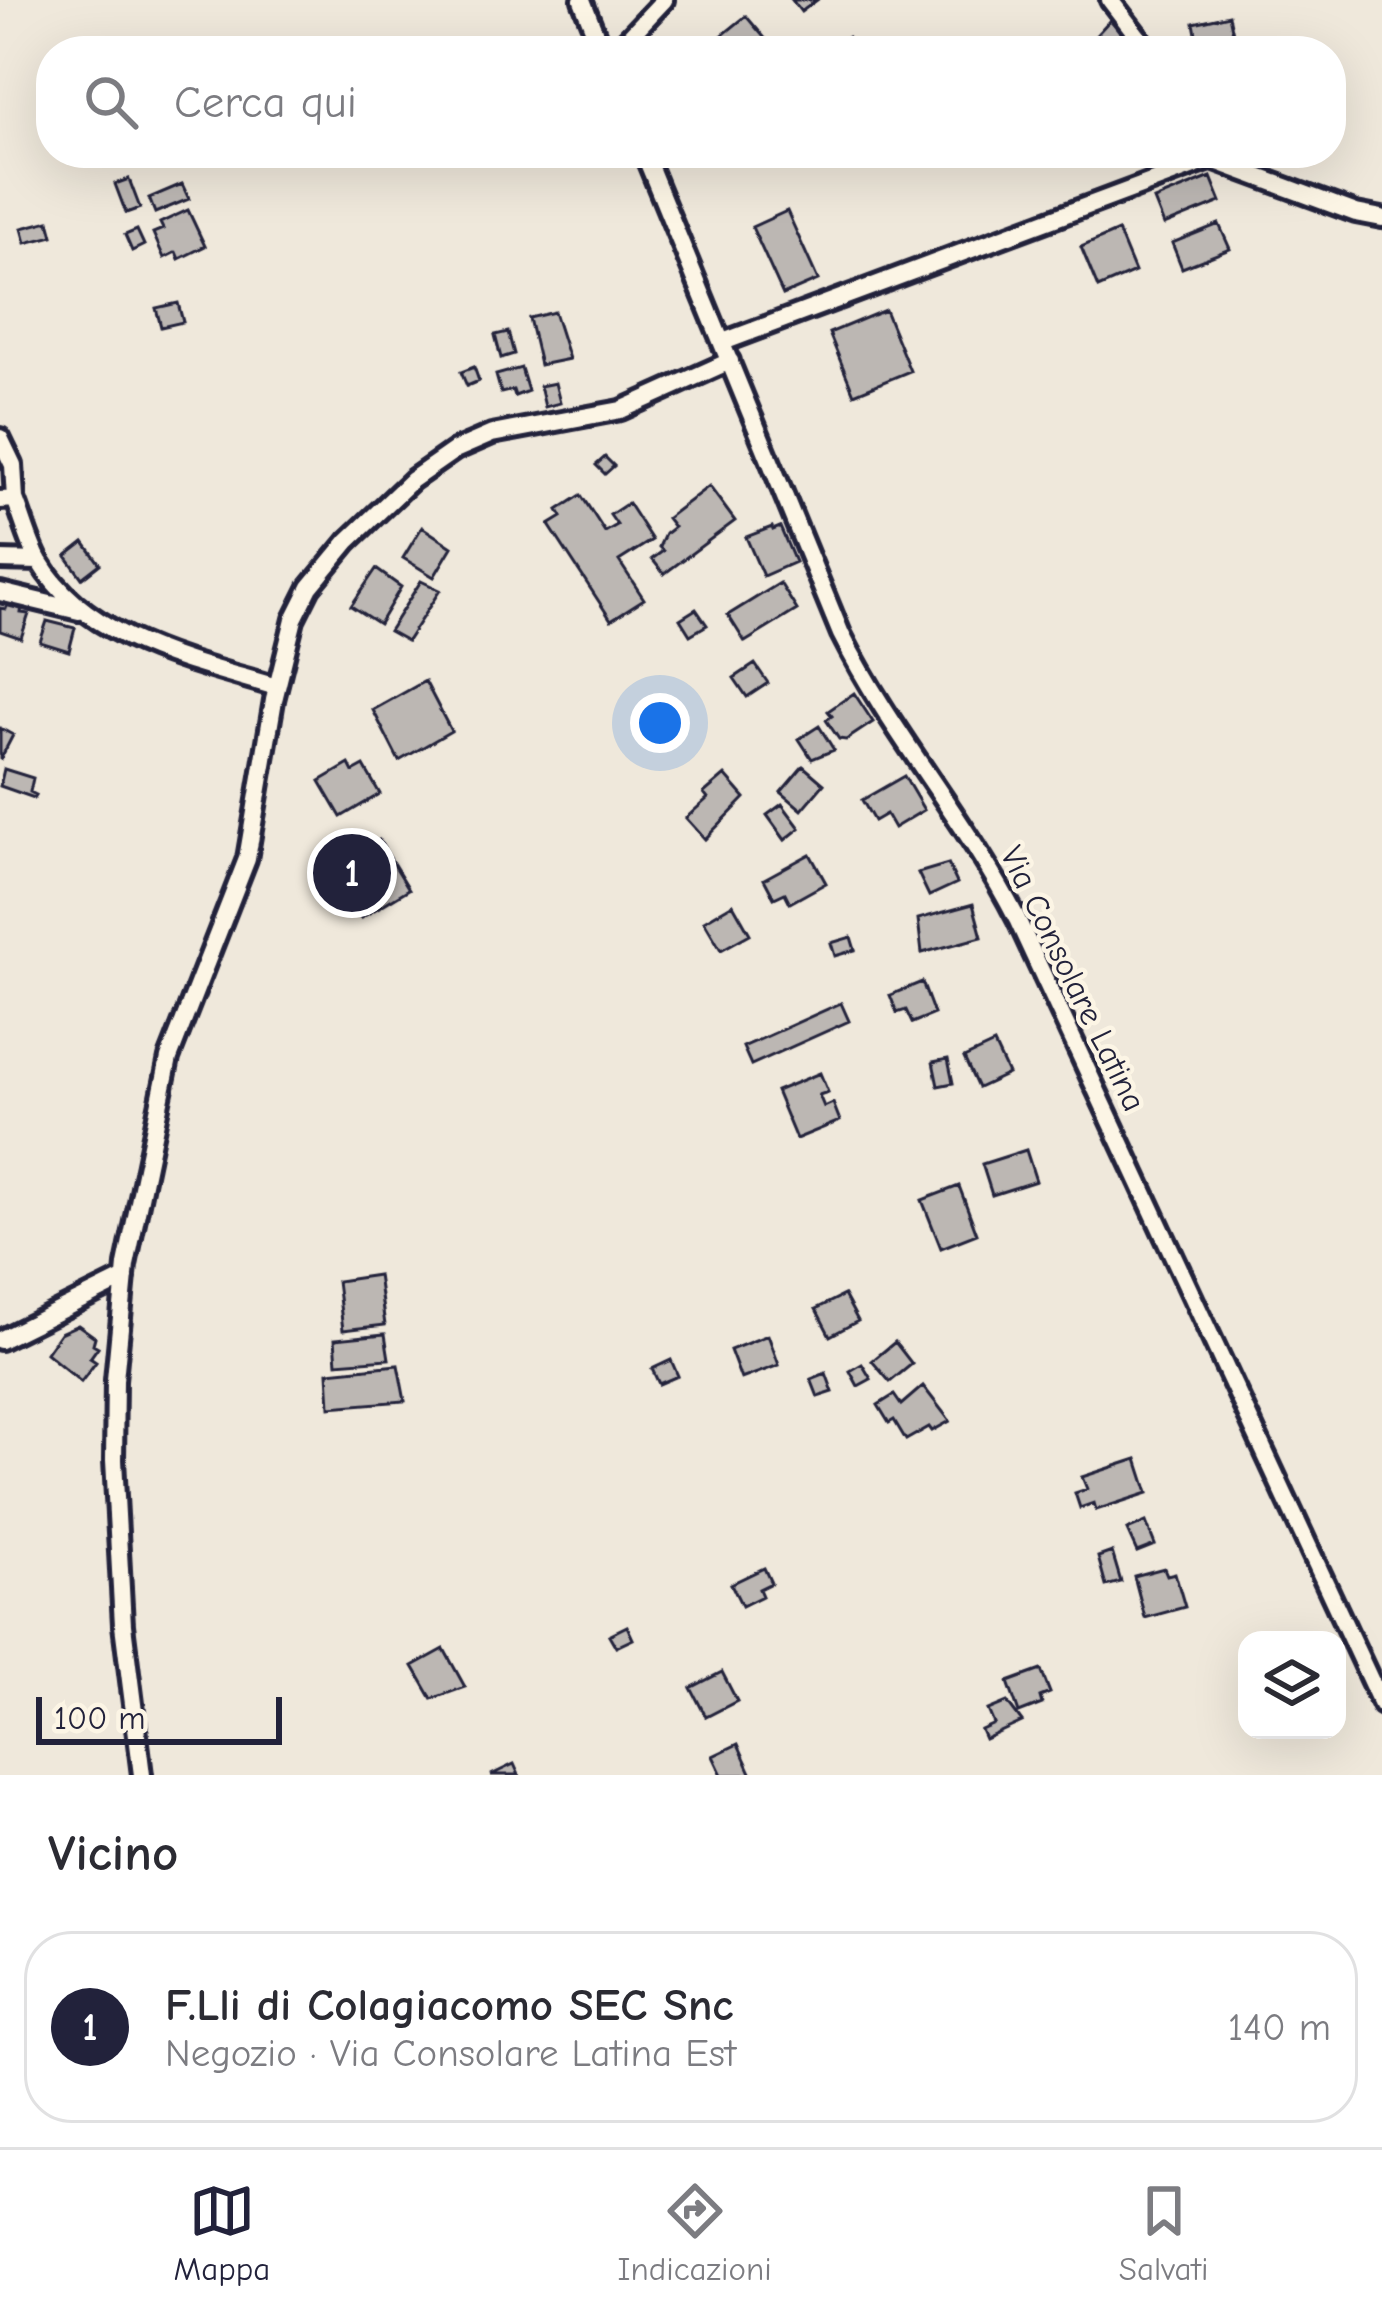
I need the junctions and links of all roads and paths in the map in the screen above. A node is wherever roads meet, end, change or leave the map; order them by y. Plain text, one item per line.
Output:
1 (581, 0) edge
2 (664, 0) edge
3 (1110, 0) edge
4 (596, 36) edge
5 (630, 36) edge
6 (1138, 36) edge
7 (650, 168) edge
8 (1172, 168) edge
9 (1235, 168) edge
10 (1382, 218) edge
11 (723, 342) junction
12 (730, 361) junction
13 (0, 438) edge
14 (8, 499) edge
15 (0, 560) edge
16 (39, 561) junction
17 (0, 592) edge
18 (80, 611) junction
19 (276, 687) junction
20 (124, 1278) junction
21 (0, 1340) edge
22 (1382, 1705) edge
23 (142, 1775) edge

1 - 4 street
2 - 5 street
3 - 6 street
7 - 11 street, Via Consolare Latina
8 - 11 street
9 - 10 street
11 - 12 street, Via Consolare Latina
12 - 19 street
12 - 22 street, Via Consolare Latina
13 - 14 street
14 - 16 street
15 - 16 street
16 - 18 street
17 - 18 street
18 - 19 street
19 - 20 street
20 - 21 street
20 - 23 street

